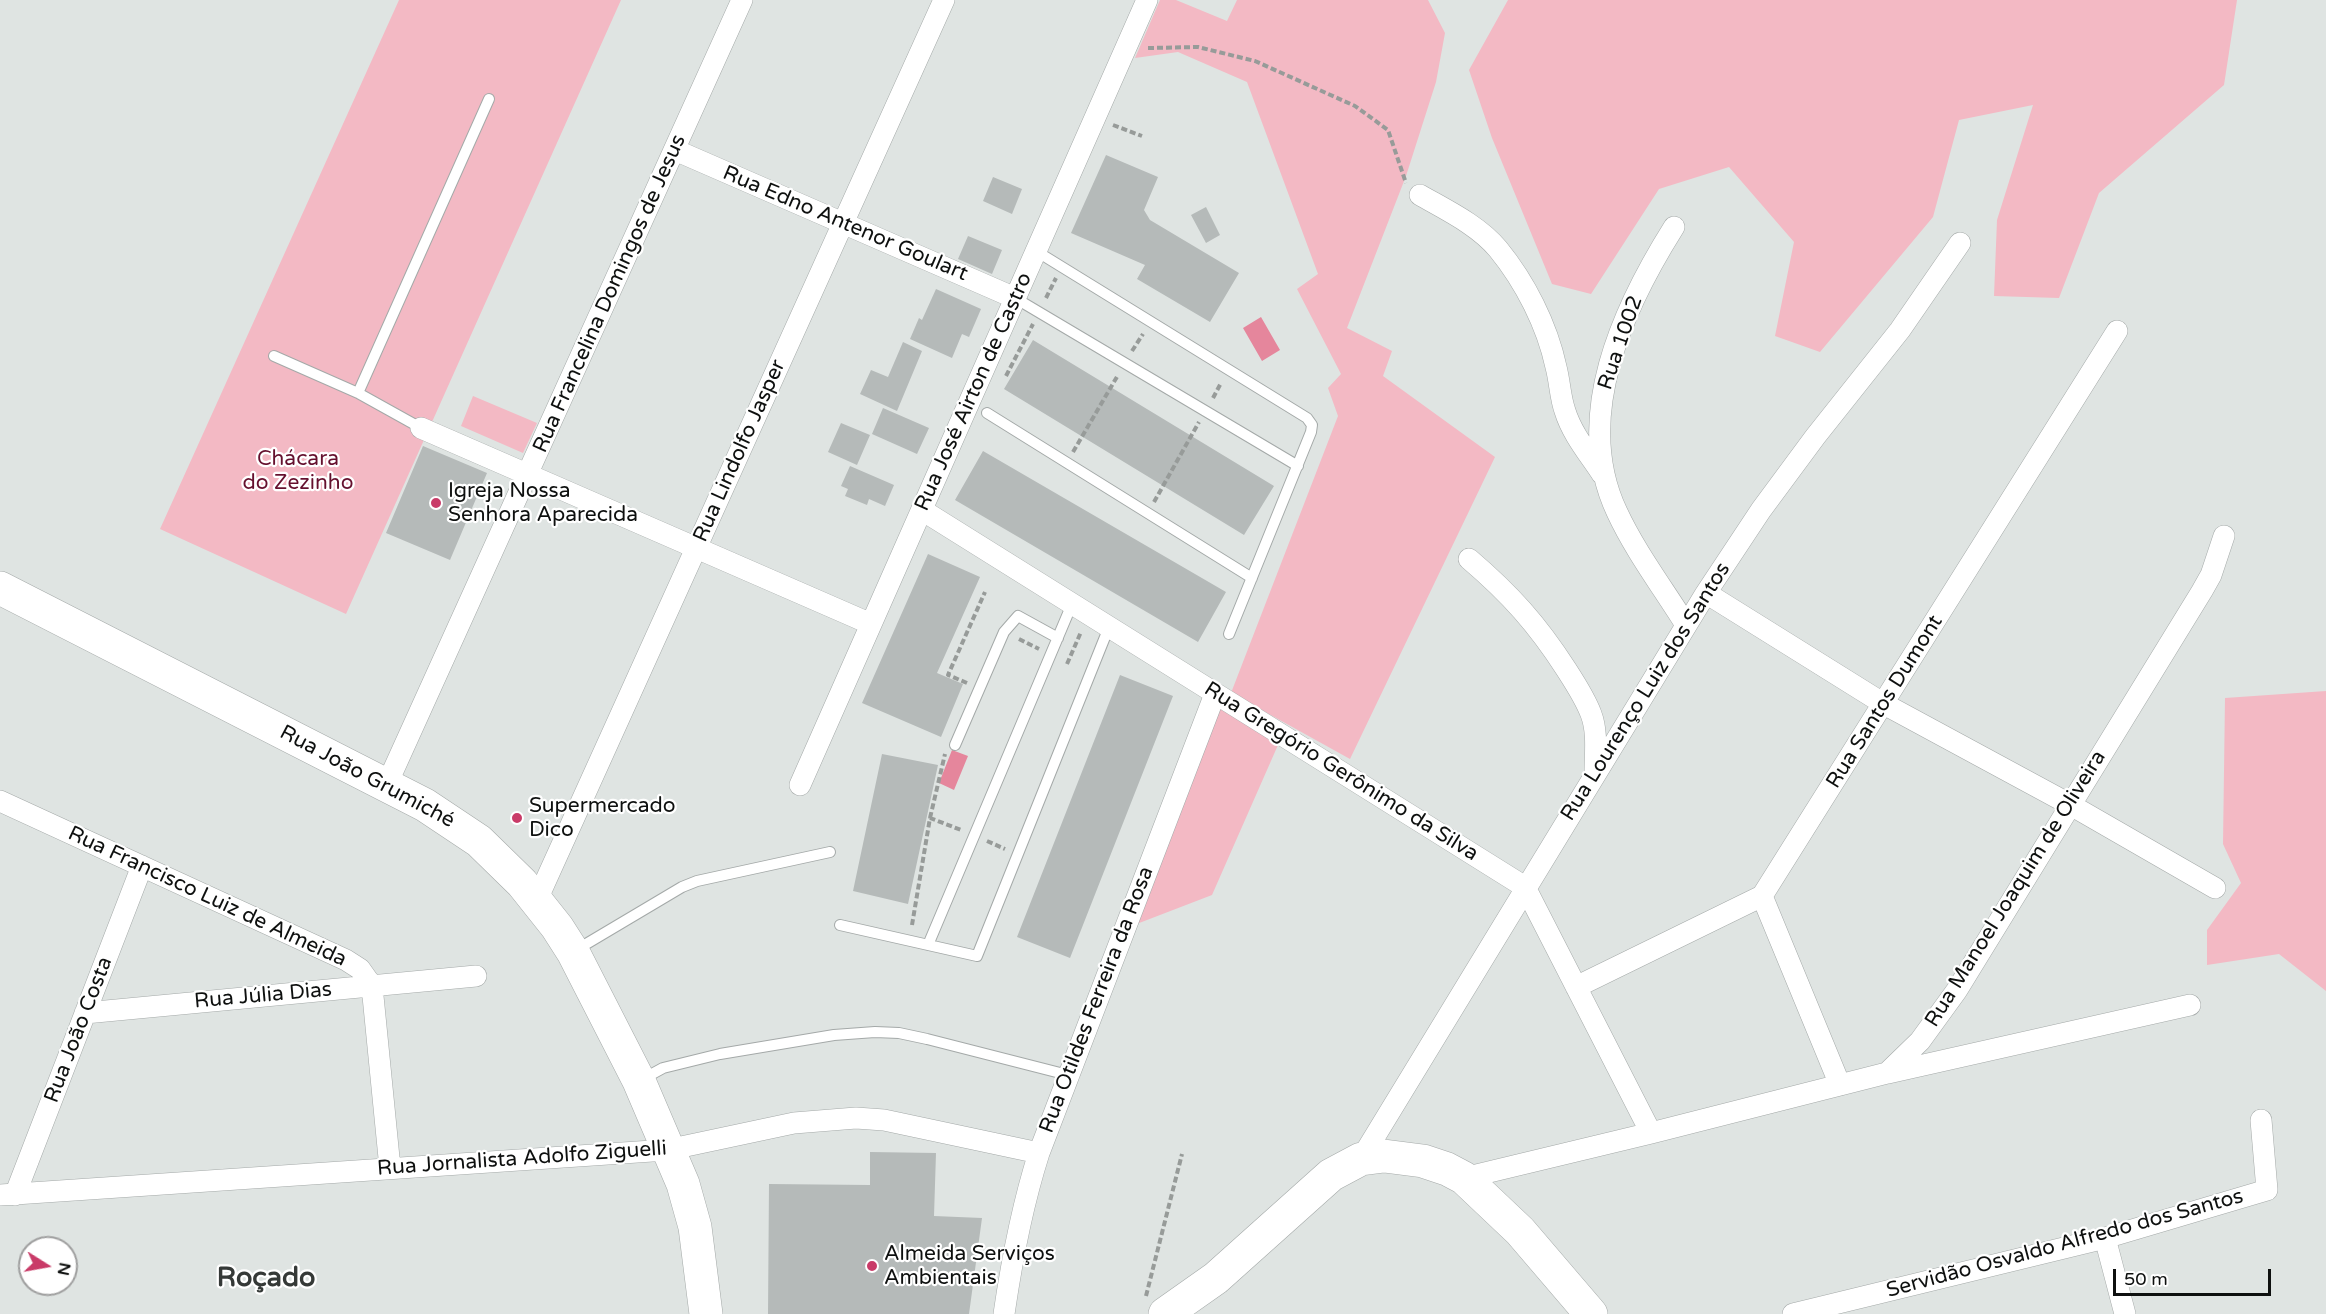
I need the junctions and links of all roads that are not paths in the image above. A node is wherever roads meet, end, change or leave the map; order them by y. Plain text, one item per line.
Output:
1 (742, 0) edge
2 (944, 0) edge
3 (1147, 0) edge
4 (489, 99) dead end
5 (675, 150) junction
6 (1419, 195) road end
7 (843, 223) junction
8 (1674, 227) dead end
9 (1960, 243) dead end
10 (1036, 251) junction
11 (1015, 298) junction
12 (2117, 331) dead end
13 (274, 356) dead end
14 (358, 393) junction
15 (987, 413) road end
16 (421, 428) joint
17 (1298, 466) junction
18 (527, 474) junction
19 (1605, 480) junction
20 (922, 510) junction
21 (2224, 536) dead end
22 (696, 548) junction
23 (1468, 559) dead end
24 (1252, 578) junction
25 (0, 588) edge
26 (1706, 593) junction
27 (1080, 610) junction
28 (871, 624) junction
29 (1686, 625) junction
30 (1109, 627) junction
31 (1229, 634) dead end
32 (1058, 638) junction
33 (1215, 694) junction
34 (1884, 704) junction
35 (955, 745) dead end
36 (1595, 774) junction
37 (387, 784) junction
38 (800, 785) dead end
39 (0, 801) edge
40 (2069, 804) junction
41 (831, 852) dead end
42 (142, 866) junction
43 (1525, 887) junction
44 (2215, 888) dead end
45 (1762, 896) junction
46 (536, 902) junction
47 (840, 925) dead end
48 (928, 945) junction
49 (573, 952) junction
50 (476, 976) dead end
51 (372, 986) junction
52 (1576, 987) junction
53 (2190, 1005) dead end
54 (85, 1013) junction
55 (1887, 1073) junction
56 (1068, 1075) junction
57 (639, 1081) junction
58 (1840, 1085) junction
59 (2261, 1120) dead end
60 (1651, 1133) junction
61 (667, 1150) junction
62 (1039, 1153) junction
63 (1360, 1159) junction
64 (390, 1168) junction
65 (1464, 1178) junction
66 (8, 1195) edge
67 (2105, 1238) junction
68 (1155, 1309) edge
69 (706, 1314) edge
70 (1004, 1314) edge
71 (1591, 1314) edge
72 (1793, 1314) edge
73 (2125, 1314) edge

1 - 5 street, Rua Francelina Domingos de Jesus
2 - 7 street, Rua Lindolfo Jasper
3 - 10 street, Rua José Airton de Castro
4 - 14 lane
5 - 7 street, Rua Edno Antenor Goulart
5 - 18 street, Rua Francelina Domingos de Jesus
6 - 19 street
7 - 11 street, Rua Edno Antenor Goulart
7 - 22 street, Rua Lindolfo Jasper
8 - 19 street, Rua 1002
9 - 26 street, Rua Lourenço Luiz dos Santos
10 - 11 street, Rua José Airton de Castro
10 - 17 lane
11 - 17 lane
11 - 20 street, Rua José Airton de Castro
12 - 34 street, Rua Santos Dumont
13 - 14 lane
14 - 16 lane
15 - 24 lane
16 - 18 street
17 - 24 lane
18 - 22 street
18 - 37 street, Rua Francelina Domingos de Jesus
19 - 29 street, Rua 1002
20 - 27 street, Rua Gregório Gerônimo da Silva
20 - 28 street, Rua José Airton de Castro
21 - 40 street, Rua Manoel Joaquim de Oliveira
22 - 28 street
22 - 46 street, Rua Lindolfo Jasper
23 - 36 street
24 - 31 lane
25 - 37 main road, Rua João Grumiché
26 - 29 street, Rua Lourenço Luiz dos Santos
26 - 34 street
27 - 30 street, Rua Gregório Gerônimo da Silva
27 - 32 lane
28 - 38 street, Rua José Airton de Castro
29 - 36 street, Rua Lourenço Luiz dos Santos
30 - 33 street, Rua Gregório Gerônimo da Silva
30 - 48 lane
32 - 35 lane
32 - 48 lane
33 - 43 street, Rua Gregório Gerônimo da Silva
33 - 56 street, Rua Otildes Ferreira da Rosa
34 - 40 street
34 - 45 street, Rua Santos Dumont
36 - 43 street, Rua Lourenço Luiz dos Santos
37 - 46 main road, Rua João Grumiché
39 - 42 street, Rua Francisco Luiz de Almeida
40 - 44 street
40 - 55 street, Rua Manoel Joaquim de Oliveira
41 - 49 lane
42 - 51 street, Rua Francisco Luiz de Almeida
42 - 54 street, Rua João Costa
43 - 52 street
43 - 63 street, Rua Lourenço Luiz dos Santos
45 - 52 street
45 - 58 street
46 - 49 main road, Rua João Grumiché
47 - 48 lane
49 - 57 main road, Rua João Grumiché
50 - 51 street, Rua Júlia Dias
51 - 54 street, Rua Júlia Dias
51 - 64 street
52 - 60 street
53 - 55 street
54 - 66 street, Rua João Costa
55 - 58 street, Rua Manoel Joaquim de Oliveira
56 - 57 lane
56 - 62 street, Rua Otildes Ferreira da Rosa
57 - 61 main road, Rua João Grumiché
58 - 60 street, Rua Manoel Joaquim de Oliveira
59 - 67 street, Servidão Osvaldo Alfredo dos Santos
60 - 65 street, Rua Manoel Joaquim de Oliveira
61 - 62 street, Rua Jornalista Adolfo Ziguelli
61 - 64 street, Rua Jornalista Adolfo Ziguelli
61 - 69 main road, Rua João Grumiché
62 - 70 street, Rua Otildes Ferreira da Rosa
63 - 65 main road
63 - 68 main road
64 - 66 street, Rua Jornalista Adolfo Ziguelli
65 - 71 main road
67 - 72 street, Servidão Osvaldo Alfredo dos Santos
67 - 73 street

